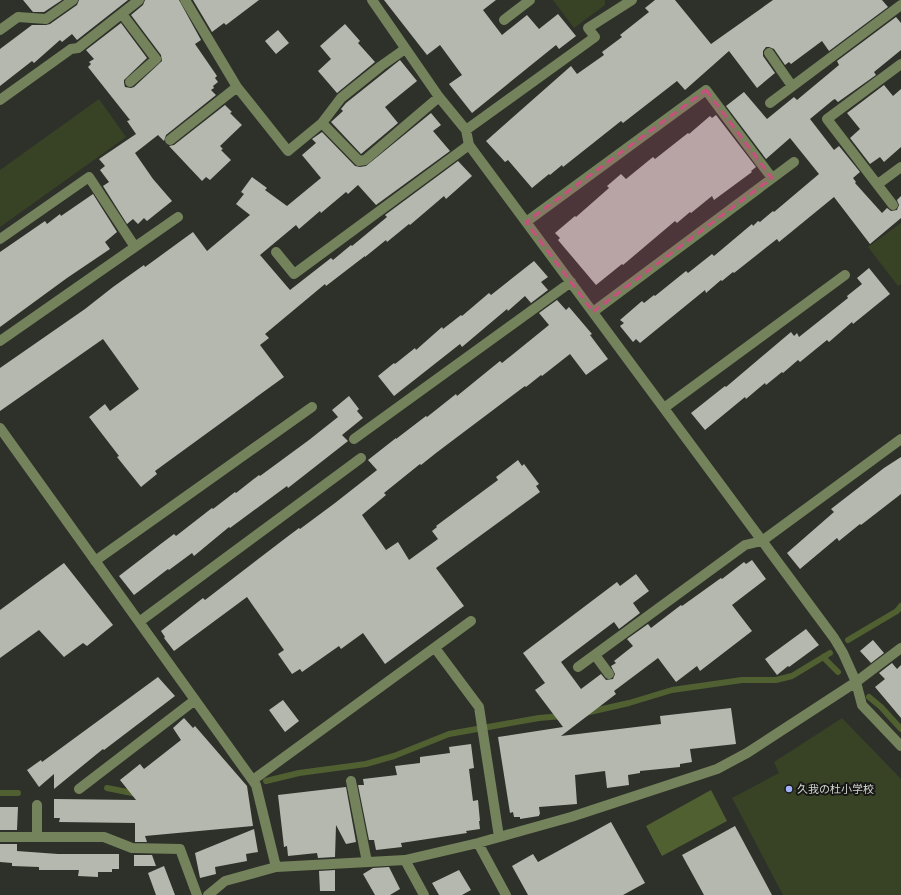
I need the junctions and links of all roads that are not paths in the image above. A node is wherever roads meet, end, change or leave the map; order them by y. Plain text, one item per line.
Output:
1 (73, 0) edge
2 (139, 0) edge
3 (184, 0) edge
4 (372, 0) edge
5 (530, 0) edge
6 (628, 1) edge
7 (901, 5) edge
8 (122, 14) junction
9 (504, 20) dead end
10 (0, 30) edge
11 (406, 49) junction
12 (769, 52) dead end
13 (901, 64) edge
14 (130, 82) dead end
15 (792, 86) junction
16 (237, 87) junction
17 (439, 97) junction
18 (0, 100) edge
19 (770, 103) dead end
20 (322, 122) junction
21 (466, 130) junction
22 (170, 140) dead end
23 (469, 144) junction
24 (794, 162) dead end
25 (901, 167) edge
26 (772, 178) junction
27 (878, 184) junction
28 (893, 204) dead end
29 (178, 217) dead end
30 (526, 222) junction
31 (0, 239) edge
32 (135, 247) junction
33 (276, 252) dead end
34 (845, 275) dead end
35 (571, 282) junction
36 (593, 312) junction
37 (0, 341) edge
38 (312, 407) dead end
39 (664, 408) junction
40 (1, 433) edge
41 (901, 438) edge
42 (354, 439) dead end
43 (361, 458) dead end
44 (762, 541) junction
45 (95, 560) junction
46 (471, 621) dead end
47 (139, 622) junction
48 (435, 648) junction
49 (901, 648) edge
50 (595, 655) junction
51 (578, 667) dead end
52 (609, 674) dead end
53 (856, 682) junction
54 (195, 700) junction
55 (901, 746) edge
56 (253, 780) junction
57 (351, 781) dead end
58 (79, 789) dead end
59 (37, 805) dead end
60 (0, 837) edge
61 (36, 837) junction
62 (499, 837) junction
63 (478, 843) junction
64 (405, 860) junction
65 (367, 862) junction
66 (276, 867) junction
67 (197, 895) edge
68 (208, 895) edge
69 (424, 895) edge
70 (506, 895) edge

1 - 10 street
2 - 8 street
3 - 16 street
4 - 11 street
5 - 9 street
6 - 21 street
7 - 15 street
8 - 14 street
8 - 18 street
11 - 17 street
11 - 20 street
12 - 15 street
13 - 27 street
15 - 19 street
16 - 20 street
16 - 22 street
17 - 20 street
17 - 21 street
21 - 23 street
23 - 30 street
23 - 33 street
24 - 26 street
25 - 27 street
26 - 30 street
26 - 36 street
27 - 28 street
29 - 32 street
30 - 35 street
31 - 32 street
32 - 37 street
34 - 39 street
35 - 36 street
35 - 42 street
36 - 39 street
38 - 45 street
39 - 44 street
40 - 45 street
41 - 44 street
43 - 47 street
44 - 50 street
44 - 53 street
45 - 47 street
46 - 48 street
47 - 54 street
48 - 56 street
48 - 62 street
49 - 53 street
50 - 51 street
50 - 52 street
53 - 55 street
53 - 62 street
54 - 56 street
54 - 58 street
56 - 66 street
57 - 65 street
59 - 61 street
60 - 61 street
61 - 67 street
62 - 63 street
63 - 64 street
63 - 70 street
64 - 65 street
64 - 69 street
65 - 66 street
66 - 68 street

